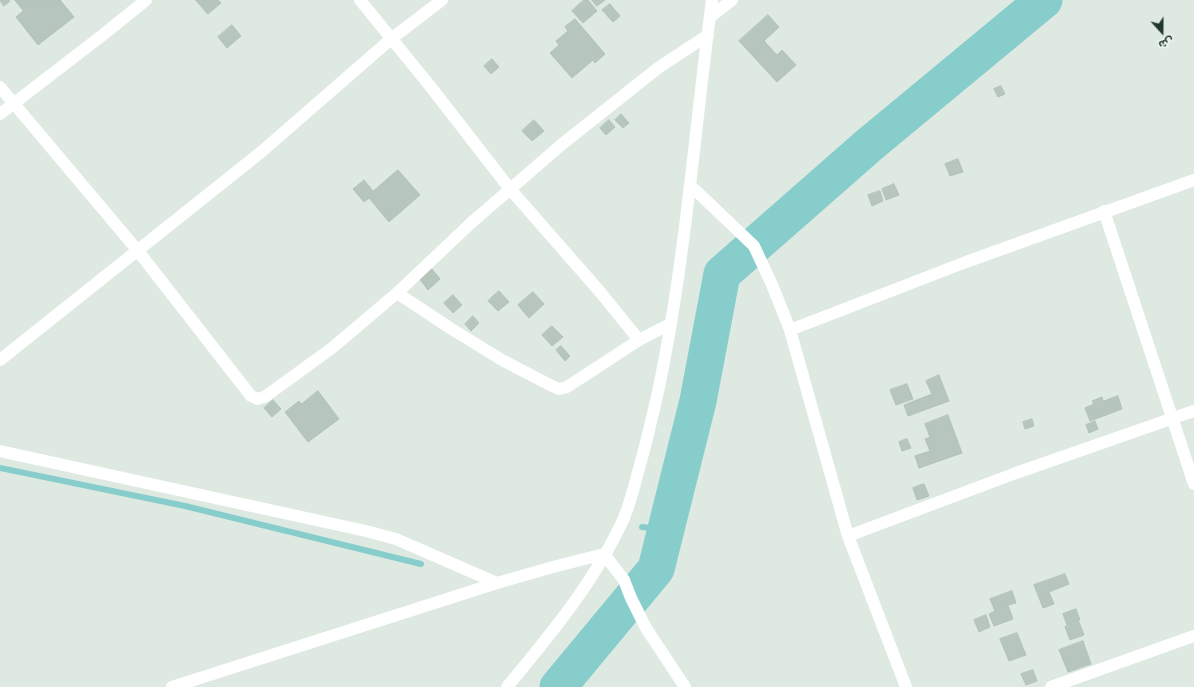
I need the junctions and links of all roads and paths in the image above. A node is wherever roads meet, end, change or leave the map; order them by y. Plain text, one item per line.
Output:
1 (146, 0) edge
2 (360, 0) edge
3 (442, 0) edge
4 (712, 0) edge
5 (732, 0) edge
6 (710, 17) junction
7 (708, 35) junction
8 (391, 38) junction
9 (0, 87) edge
10 (14, 104) junction
11 (0, 114) edge
12 (1194, 180) edge
13 (690, 185) junction
14 (510, 189) junction
15 (1104, 211) junction
16 (138, 251) junction
17 (397, 293) junction
18 (670, 324) junction
19 (790, 330) junction
20 (639, 340) junction
21 (0, 360) edge
22 (1194, 411) edge
23 (1173, 419) junction
24 (0, 451) edge
25 (1194, 484) edge
26 (848, 536) junction
27 (604, 554) junction
28 (497, 583) junction
29 (1194, 636) edge
30 (172, 687) edge
31 (507, 687) edge
32 (685, 687) edge
33 (906, 687) edge
34 (1051, 687) edge

1 - 10 street
2 - 8 street
3 - 8 street
4 - 6 street
5 - 6 street
6 - 7 street
7 - 13 street
7 - 14 street
8 - 14 street
8 - 16 street
9 - 10 street
10 - 11 street
10 - 16 street
12 - 15 street
13 - 18 street
13 - 19 street
14 - 17 street
14 - 20 street
15 - 19 street
15 - 23 street
16 - 17 street
16 - 21 street
17 - 20 street
18 - 20 street
18 - 27 street
19 - 26 street
22 - 23 street
23 - 25 street
23 - 26 street
24 - 28 street
26 - 33 street
27 - 28 street
27 - 31 street
27 - 32 street
28 - 30 street
29 - 34 street

